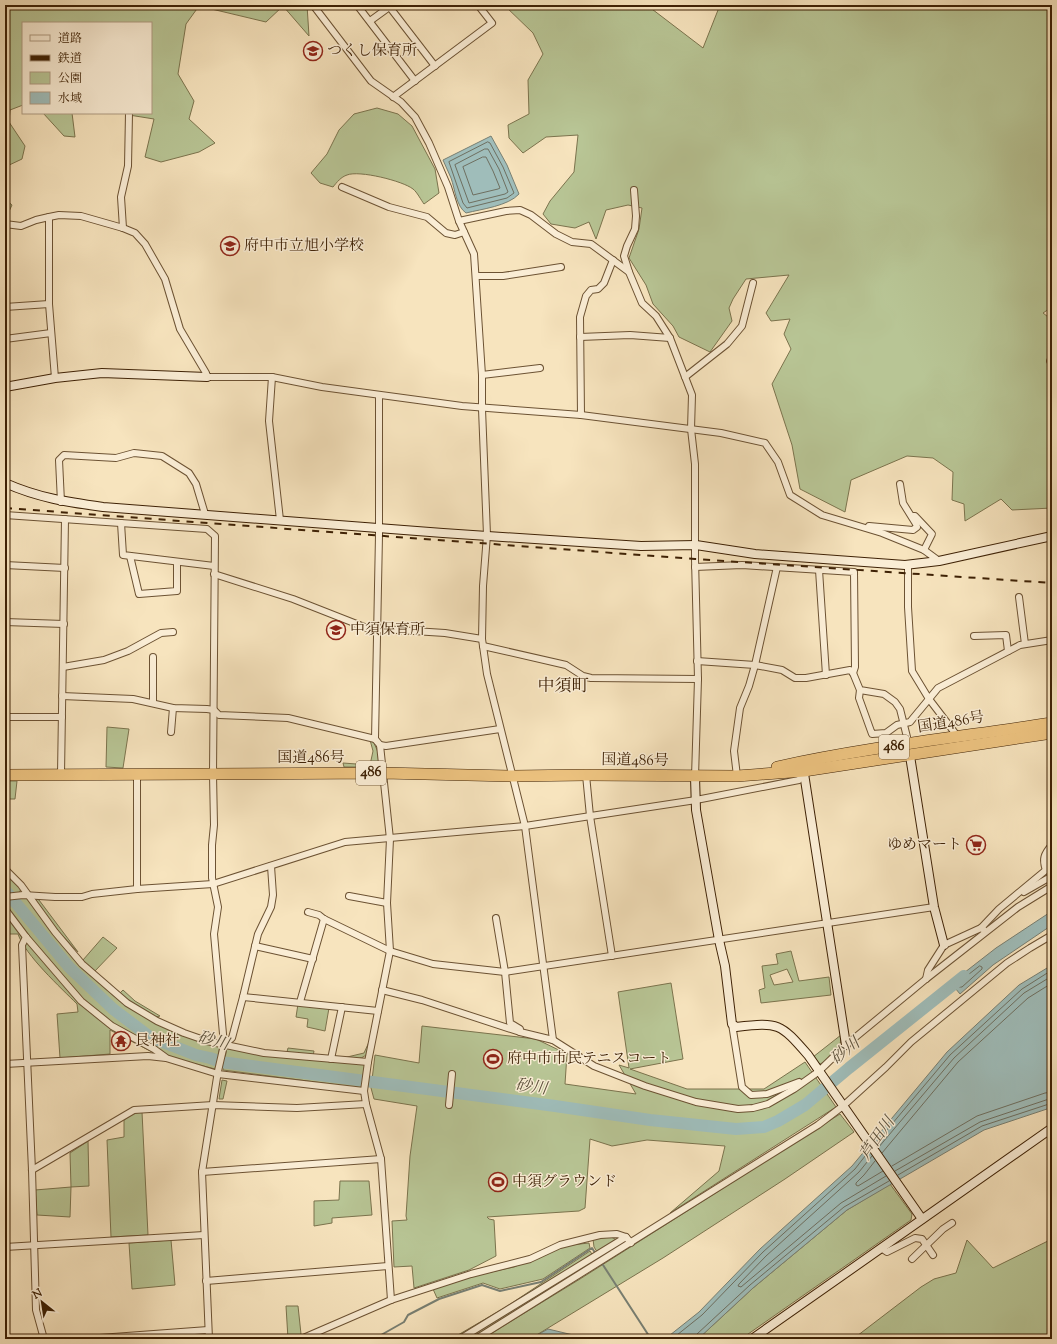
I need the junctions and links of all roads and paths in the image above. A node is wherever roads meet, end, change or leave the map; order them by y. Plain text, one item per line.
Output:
1 (313, 5) edge
2 (357, 5) edge
3 (478, 5) edge
4 (390, 6) edge
5 (370, 21) junction
6 (435, 66) junction
7 (415, 81) junction
8 (393, 97) junction
9 (129, 114) edge
10 (342, 187) dead end
11 (634, 190) dead end
12 (49, 217) junction
13 (459, 220) junction
14 (5, 224) edge
15 (123, 228) junction
16 (464, 232) junction
17 (612, 260) junction
18 (561, 267) dead end
19 (628, 272) junction
20 (476, 276) junction
21 (753, 283) dead end
22 (49, 304) junction
23 (5, 307) edge
24 (51, 333) junction
25 (580, 337) junction
26 (670, 338) junction
27 (5, 339) edge
28 (1052, 357) edge
29 (1052, 365) edge
30 (540, 368) dead end
31 (482, 376) junction
32 (207, 377) junction
33 (272, 377) junction
34 (685, 377) junction
35 (55, 378) junction
36 (5, 386) edge
37 (379, 395) junction
38 (482, 409) junction
39 (580, 415) junction
40 (691, 429) junction
41 (5, 483) edge
42 (900, 484) dead end
43 (61, 502) junction
44 (205, 514) junction
45 (5, 515) edge
46 (911, 516) junction
47 (65, 519) junction
48 (280, 520) junction
49 (121, 523) junction
50 (379, 528) junction
51 (864, 528) junction
52 (488, 535) junction
53 (1052, 536) edge
54 (696, 545) junction
55 (924, 550) junction
56 (130, 556) junction
57 (939, 560) junction
58 (177, 562) junction
59 (908, 564) junction
60 (5, 565) edge
61 (214, 566) junction
62 (695, 567) junction
63 (776, 567) junction
64 (65, 568) junction
65 (819, 570) junction
66 (214, 574) junction
67 (1019, 597) dead end
68 (5, 622) edge
69 (64, 624) junction
70 (377, 630) junction
71 (173, 632) dead end
72 (974, 636) dead end
73 (482, 639) junction
74 (1052, 640) edge
75 (1026, 644) junction
76 (483, 646) junction
77 (1008, 651) junction
78 (153, 657) dead end
79 (697, 661) junction
80 (755, 665) junction
81 (63, 667) junction
82 (853, 673) junction
83 (826, 675) junction
84 (698, 679) junction
85 (860, 690) junction
86 (62, 696) junction
87 (929, 699) junction
88 (153, 703) junction
89 (173, 708) junction
90 (214, 710) junction
91 (5, 717) edge
92 (62, 717) junction
93 (1052, 722) edge
94 (903, 723) junction
95 (500, 729) junction
96 (171, 732) dead end
97 (1052, 733) edge
98 (958, 737) junction
99 (375, 739) junction
100 (909, 744) junction
101 (380, 745) junction
102 (910, 756) junction
103 (803, 766) junction
104 (383, 773) junction
105 (61, 774) junction
106 (137, 774) junction
107 (213, 774) junction
108 (5, 775) edge
109 (586, 775) junction
110 (513, 776) junction
111 (737, 776) junction
112 (695, 777) junction
113 (696, 800) junction
114 (590, 816) junction
115 (525, 826) junction
116 (390, 839) junction
117 (1052, 845) edge
118 (271, 866) junction
119 (5, 869) edge
120 (1049, 869) edge
121 (1052, 876) edge
122 (213, 884) junction
123 (1052, 886) edge
124 (136, 889) junction
125 (26, 895) junction
126 (349, 896) dead end
127 (5, 897) edge
128 (388, 903) junction
129 (934, 907) junction
130 (5, 909) edge
131 (998, 909) junction
132 (308, 912) dead end
133 (496, 918) dead end
134 (324, 920) junction
135 (826, 924) junction
136 (984, 930) junction
137 (1052, 935) edge
138 (26, 937) junction
139 (719, 940) junction
140 (944, 945) junction
141 (255, 946) junction
142 (390, 951) junction
143 (612, 956) junction
144 (313, 959) junction
145 (543, 966) junction
146 (505, 972) junction
147 (926, 979) junction
148 (382, 990) junction
149 (243, 997) junction
150 (300, 1002) junction
151 (342, 1007) junction
152 (378, 1011) junction
153 (732, 1024) junction
154 (520, 1032) junction
155 (553, 1040) junction
156 (224, 1045) junction
157 (846, 1045) junction
158 (166, 1058) junction
159 (331, 1059) junction
160 (368, 1062) junction
161 (27, 1063) junction
162 (5, 1064) edge
163 (218, 1072) junction
164 (452, 1074) dead end
165 (820, 1074) junction
166 (364, 1091) junction
167 (213, 1104) junction
168 (366, 1104) junction
169 (449, 1105) dead end
170 (843, 1106) junction
171 (1052, 1128) edge
172 (381, 1159) junction
173 (32, 1170) junction
174 (202, 1172) junction
175 (920, 1217) junction
176 (952, 1223) dead end
177 (204, 1235) junction
178 (626, 1237) junction
179 (631, 1243) junction
180 (34, 1245) junction
181 (927, 1245) junction
182 (5, 1247) edge
183 (881, 1248) junction
184 (933, 1255) dead end
185 (912, 1259) dead end
186 (388, 1266) junction
187 (206, 1281) junction
188 (391, 1300) junction
189 (208, 1330) junction
190 (44, 1339) edge
191 (86, 1339) edge
192 (209, 1339) edge
193 (301, 1339) edge
194 (460, 1339) edge
195 (476, 1339) edge
196 (752, 1339) edge

1 - 8 street
2 - 5 street
3 - 6 street
4 - 5 street
4 - 6 street
5 - 7 street
6 - 7 street
7 - 8 street
8 - 13 street
9 - 15 street
10 - 16 street
11 - 19 street
12 - 14 street
12 - 15 street
12 - 22 street
13 - 16 street
13 - 17 street
15 - 32 street
16 - 20 street
17 - 19 street
17 - 25 street
18 - 20 street
19 - 26 street
20 - 31 street
21 - 34 street
22 - 23 street
22 - 24 street
24 - 27 street
24 - 35 street
25 - 26 street
25 - 39 street
26 - 34 street
28 - 29 street
30 - 31 street
31 - 38 street
32 - 33 street
32 - 35 street
33 - 37 street
33 - 48 street
34 - 40 street
35 - 36 street
37 - 38 street
37 - 50 street
38 - 39 street
38 - 52 street
39 - 40 street
40 - 51 street
40 - 54 street
41 - 43 street
42 - 46 street
43 - 44 street
43 - 44 street
44 - 48 street
45 - 47 street
46 - 51 street
46 - 55 street
47 - 49 street
47 - 64 street
48 - 50 street
49 - 56 street
49 - 61 street
50 - 52 street
50 - 70 street
51 - 55 street
52 - 54 street
52 - 73 street
53 - 57 street
54 - 59 street
54 - 62 street
55 - 57 street
56 - 58 street
56 - 58 street
57 - 59 street
58 - 61 street
59 - 87 street
60 - 64 street
61 - 66 street
62 - 63 street
62 - 79 street
63 - 65 street
63 - 80 street
64 - 69 street
65 - 82 street
65 - 83 street
66 - 70 street
66 - 90 street
67 - 75 street
68 - 69 street
69 - 81 street
70 - 73 street
70 - 99 street
71 - 81 street
72 - 77 street
73 - 76 street
74 - 75 street
75 - 77 street
76 - 84 street
76 - 95 street
77 - 87 street
78 - 88 street
79 - 80 street
79 - 84 street
80 - 83 street
80 - 111 street
81 - 86 street
82 - 83 street
82 - 85 street
84 - 112 street
85 - 94 street
85 - 94 street
86 - 88 street
86 - 92 street
87 - 94 street
87 - 98 street
88 - 89 street
89 - 90 street
89 - 96 street
90 - 99 street
90 - 107 street
91 - 92 street
92 - 105 street
93 - 98 highway, 国道486号 / 486
94 - 100 street
95 - 101 street
95 - 110 street
97 - 102 highway, 国道486号 / 486
98 - 100 highway, 国道486号 / 486
99 - 101 street
100 - 102 street
100 - 103 highway, 国道486号 / 486
101 - 104 street
102 - 103 highway, 国道486号 / 486
102 - 129 street
103 - 111 highway, 国道486号 / 486
103 - 113 street
103 - 135 street
104 - 107 highway, 国道486号 / 486
104 - 110 highway, 国道486号 / 486
104 - 116 street
105 - 106 highway, 国道486号 / 486
105 - 108 highway, 国道486号 / 486
106 - 107 highway, 国道486号 / 486
106 - 124 street
107 - 122 street
109 - 110 highway, 国道486号 / 486
109 - 112 highway, 国道486号 / 486
109 - 114 street
110 - 115 street
111 - 112 highway, 国道486号 / 486
112 - 113 street
113 - 114 street
113 - 139 street
114 - 115 street
114 - 143 street
115 - 116 street
115 - 145 street
116 - 118 street
116 - 128 street
117 - 120 street
118 - 122 street
118 - 141 street
119 - 125 street
120 - 131 street
121 - 131 street
122 - 124 street
122 - 156 street
123 - 136 street
124 - 125 street
125 - 127 street
125 - 156 street
126 - 128 street
128 - 142 street
129 - 135 street
129 - 140 street
130 - 138 street
131 - 136 street
132 - 134 street
133 - 146 street
134 - 142 street
134 - 144 street
135 - 139 street
135 - 157 street
136 - 140 street
136 - 147 street
137 - 170 street
138 - 158 street
138 - 161 street
139 - 143 street
139 - 153 street
140 - 147 street
141 - 144 street
141 - 149 street
142 - 146 street
142 - 148 street
143 - 145 street
144 - 150 street
145 - 146 street
145 - 155 street
146 - 154 street
147 - 157 street
148 - 152 street
148 - 154 street
149 - 150 street
149 - 156 street
150 - 151 street
151 - 152 street
151 - 159 street
152 - 160 street
153 - 165 street
153 - 165 street
154 - 155 street
155 - 165 street
156 - 159 street
156 - 163 street
157 - 165 street
158 - 161 street
158 - 163 street
159 - 160 street
160 - 166 street
161 - 162 street
161 - 173 street
163 - 166 street
163 - 167 street
164 - 169 street
165 - 170 street
166 - 168 street
167 - 168 street
167 - 173 street
167 - 174 street
168 - 172 street
170 - 175 street
170 - 179 street
171 - 175 street
172 - 174 street
172 - 186 street
173 - 180 street
174 - 177 street
175 - 183 street
176 - 181 street
177 - 180 street
177 - 187 street
178 - 179 street
178 - 188 street
178 - 194 street
179 - 195 street
180 - 182 street
180 - 190 street
181 - 183 street
181 - 184 street
181 - 185 street
183 - 196 street
186 - 187 street
186 - 188 street
187 - 189 street
188 - 193 street
189 - 191 street
189 - 192 street

